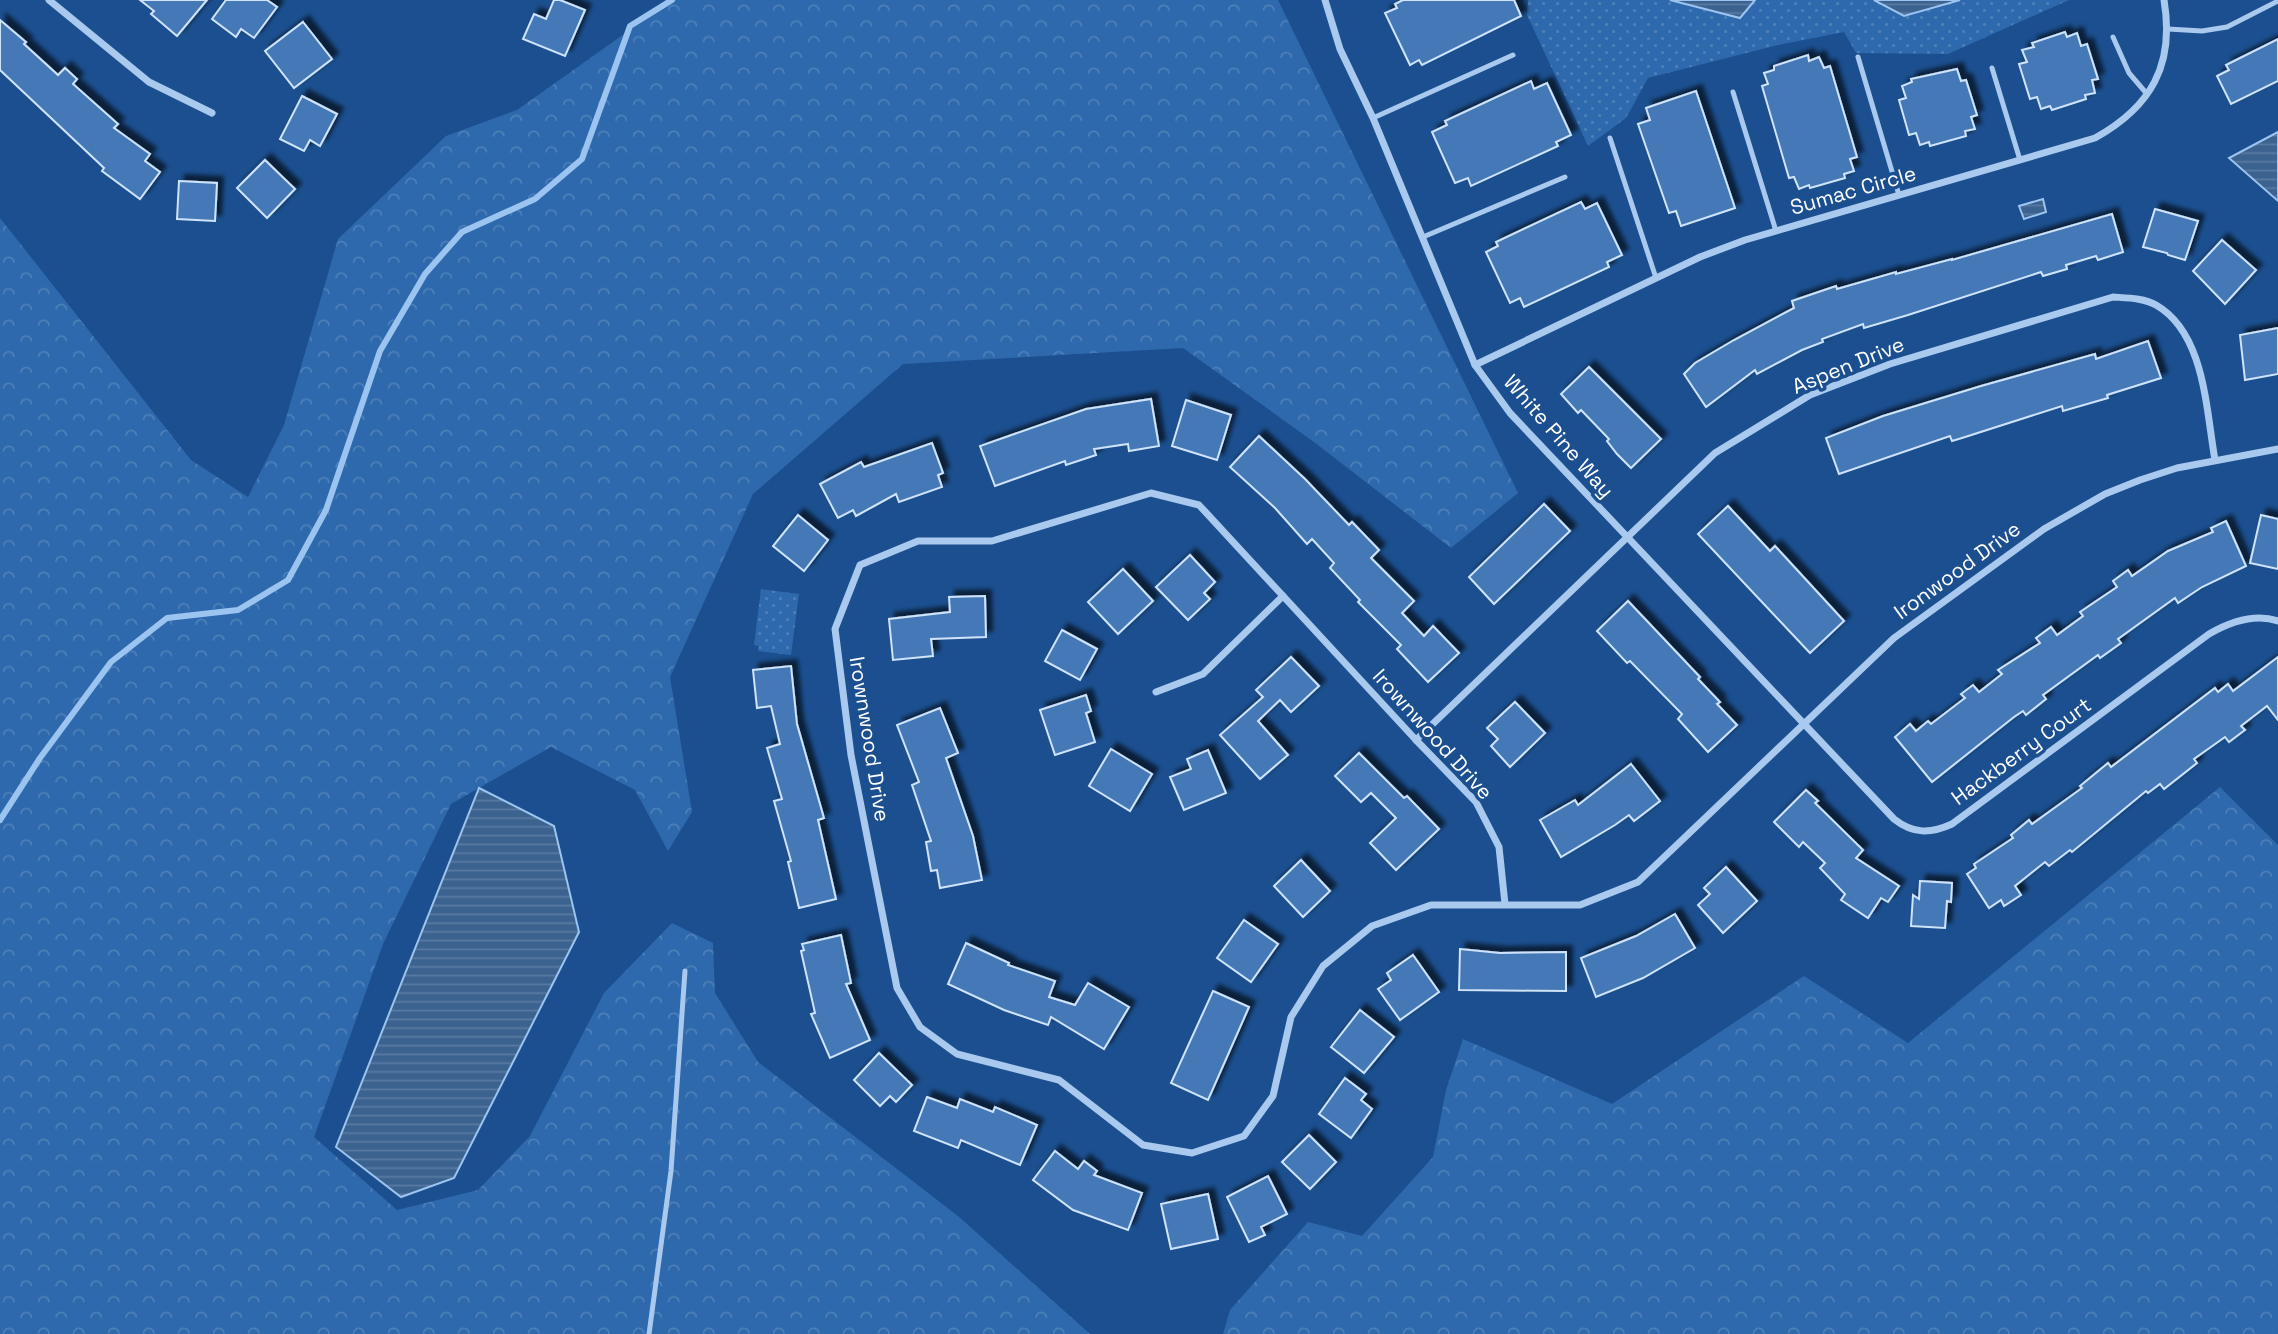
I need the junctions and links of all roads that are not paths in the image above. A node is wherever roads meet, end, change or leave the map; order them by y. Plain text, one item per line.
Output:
1 (49, 0) edge
2 (1325, 0) edge
3 (2164, 0) edge
4 (2278, 1) edge
5 (2168, 29) junction
6 (2113, 37) dead end
7 (1513, 55) dead end
8 (1858, 57) dead end
9 (1992, 68) dead end
10 (1733, 92) dead end
11 (2147, 94) junction
12 (212, 113) dead end
13 (1373, 118) junction
14 (1610, 138) dead end
15 (2020, 160) junction
16 (1565, 177) dead end
17 (1899, 195) junction
18 (1776, 231) junction
19 (1423, 237) junction
20 (1656, 278) junction
21 (1475, 365) junction
22 (2278, 449) edge
23 (2215, 460) junction
24 (1626, 538) junction
25 (1283, 596) junction
26 (2278, 621) edge
27 (1156, 692) dead end
28 (1804, 723) junction
29 (1416, 740) junction
30 (1711, 813) joint
31 (1505, 904) junction
32 (685, 971) dead end
33 (649, 1334) edge

1 - 12 street
2 - 13 street, White Pine Way
3 - 5 street, Sumac Circle
4 - 5 lane
5 - 11 street, Sumac Circle
6 - 11 lane
7 - 13 lane
8 - 17 lane
9 - 15 lane
10 - 18 lane
11 - 15 street, Sumac Circle
13 - 19 street, White Pine Way
14 - 20 lane
15 - 17 street, Sumac Circle
16 - 19 lane
17 - 18 street, Sumac Circle
18 - 20 street, Sumac Circle
19 - 21 street, White Pine Way
20 - 21 street, Sumac Circle
21 - 24 street, White Pine Way
22 - 23 street, Ironwood Drive
23 - 24 street, Aspen Drive
23 - 28 street, Ironwood Drive
24 - 28 street, White Pine Way
24 - 29 street, Aspen Drive
25 - 27 street
25 - 29 street, Irownwood Drive
25 - 31 street, Irownwood Drive
26 - 28 street, Hackberry Court
28 - 30 street, Ironwood Drive
29 - 31 street, Irownwood Drive
30 - 31 street, Irownwood Drive
32 - 33 lane

